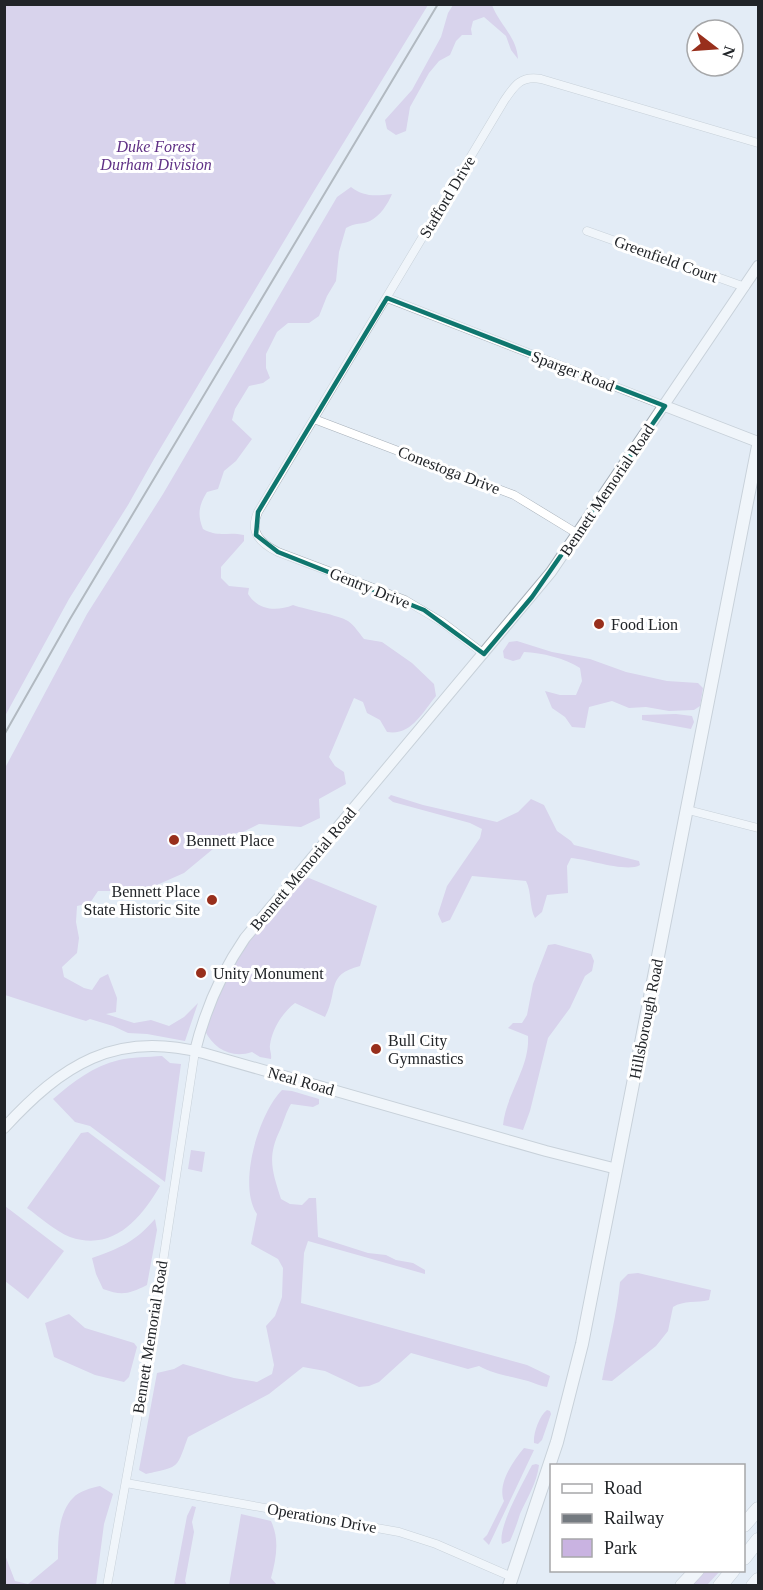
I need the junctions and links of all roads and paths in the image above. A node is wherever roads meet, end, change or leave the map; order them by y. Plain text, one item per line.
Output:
1 (759, 143) edge
2 (587, 231) dead end
3 (759, 266) edge
4 (745, 287) junction
5 (387, 298) junction
6 (665, 406) junction
7 (314, 418) junction
8 (759, 444) edge
9 (254, 529) joint
10 (578, 534) junction
11 (484, 654) junction
12 (688, 810) junction
13 (759, 828) edge
14 (195, 1051) junction
15 (4, 1128) edge
16 (617, 1169) junction
17 (126, 1483) junction
18 (759, 1509) edge
19 (745, 1524) edge
20 (759, 1540) edge
21 (745, 1557) edge
22 (696, 1572) edge
23 (731, 1572) edge
24 (759, 1580) edge
25 (511, 1581) edge
26 (106, 1586) edge
27 (682, 1586) edge
28 (720, 1586) edge
29 (753, 1586) edge

1 - 5 street, Stafford Drive
2 - 4 street, Greenfield Court
3 - 4 street, Bennett Memorial Road
4 - 6 street, Bennett Memorial Road
5 - 6 street, Sparger Road
5 - 7 street, Stafford Drive
6 - 8 street, Sparger Road
6 - 10 street, Bennett Memorial Road
7 - 9 street, Stafford Drive
7 - 10 street, Conestoga Drive
8 - 12 main road, Hillsborough Road
9 - 11 street, Gentry Drive
10 - 11 street, Bennett Memorial Road
11 - 14 street, Bennett Memorial Road
12 - 13 street
12 - 16 main road, Hillsborough Road
14 - 15 street, Neal Road
14 - 16 street, Neal Road
14 - 17 street, Bennett Memorial Road
16 - 25 main road, Hillsborough Road
17 - 25 street, Operations Drive
17 - 26 street, Bennett Memorial Road
18 - 19 highway
20 - 21 highway
22 - 27 highway
23 - 28 highway
24 - 29 highway

